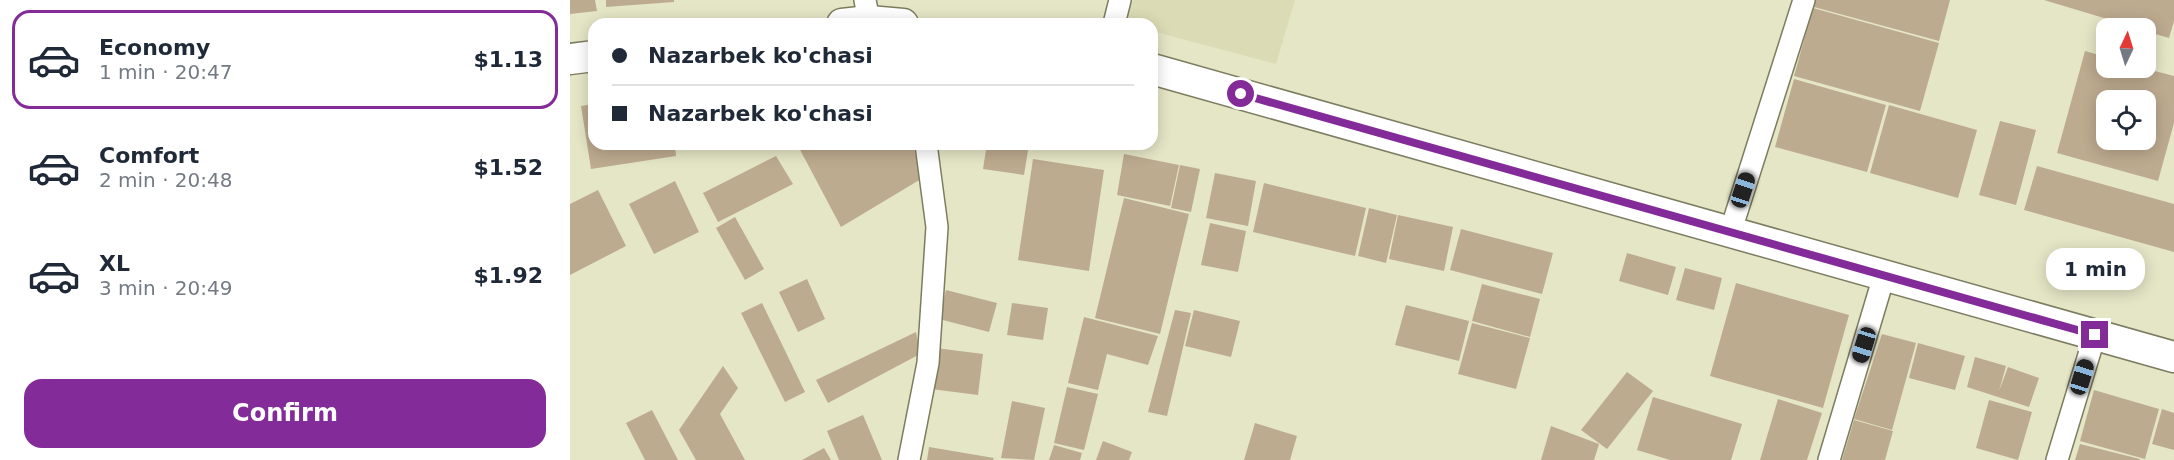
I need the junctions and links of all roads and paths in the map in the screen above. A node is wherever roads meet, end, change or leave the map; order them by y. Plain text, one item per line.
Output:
1 (1120, 0) edge
2 (1804, 0) edge
3 (1116, 18) edge
4 (588, 57) edge
5 (570, 59) edge
6 (1158, 71) edge
7 (927, 150) edge
8 (1730, 233) junction
9 (1884, 276) junction
10 (2095, 335) junction
11 (2174, 357) edge
12 (909, 460) edge
13 (1830, 460) edge
14 (2057, 460) edge

1 - 3 street
2 - 8 street
4 - 5 main road
6 - 8 main road
7 - 12 street
8 - 9 main road
9 - 10 main road
9 - 13 street
10 - 11 main road
10 - 14 street

